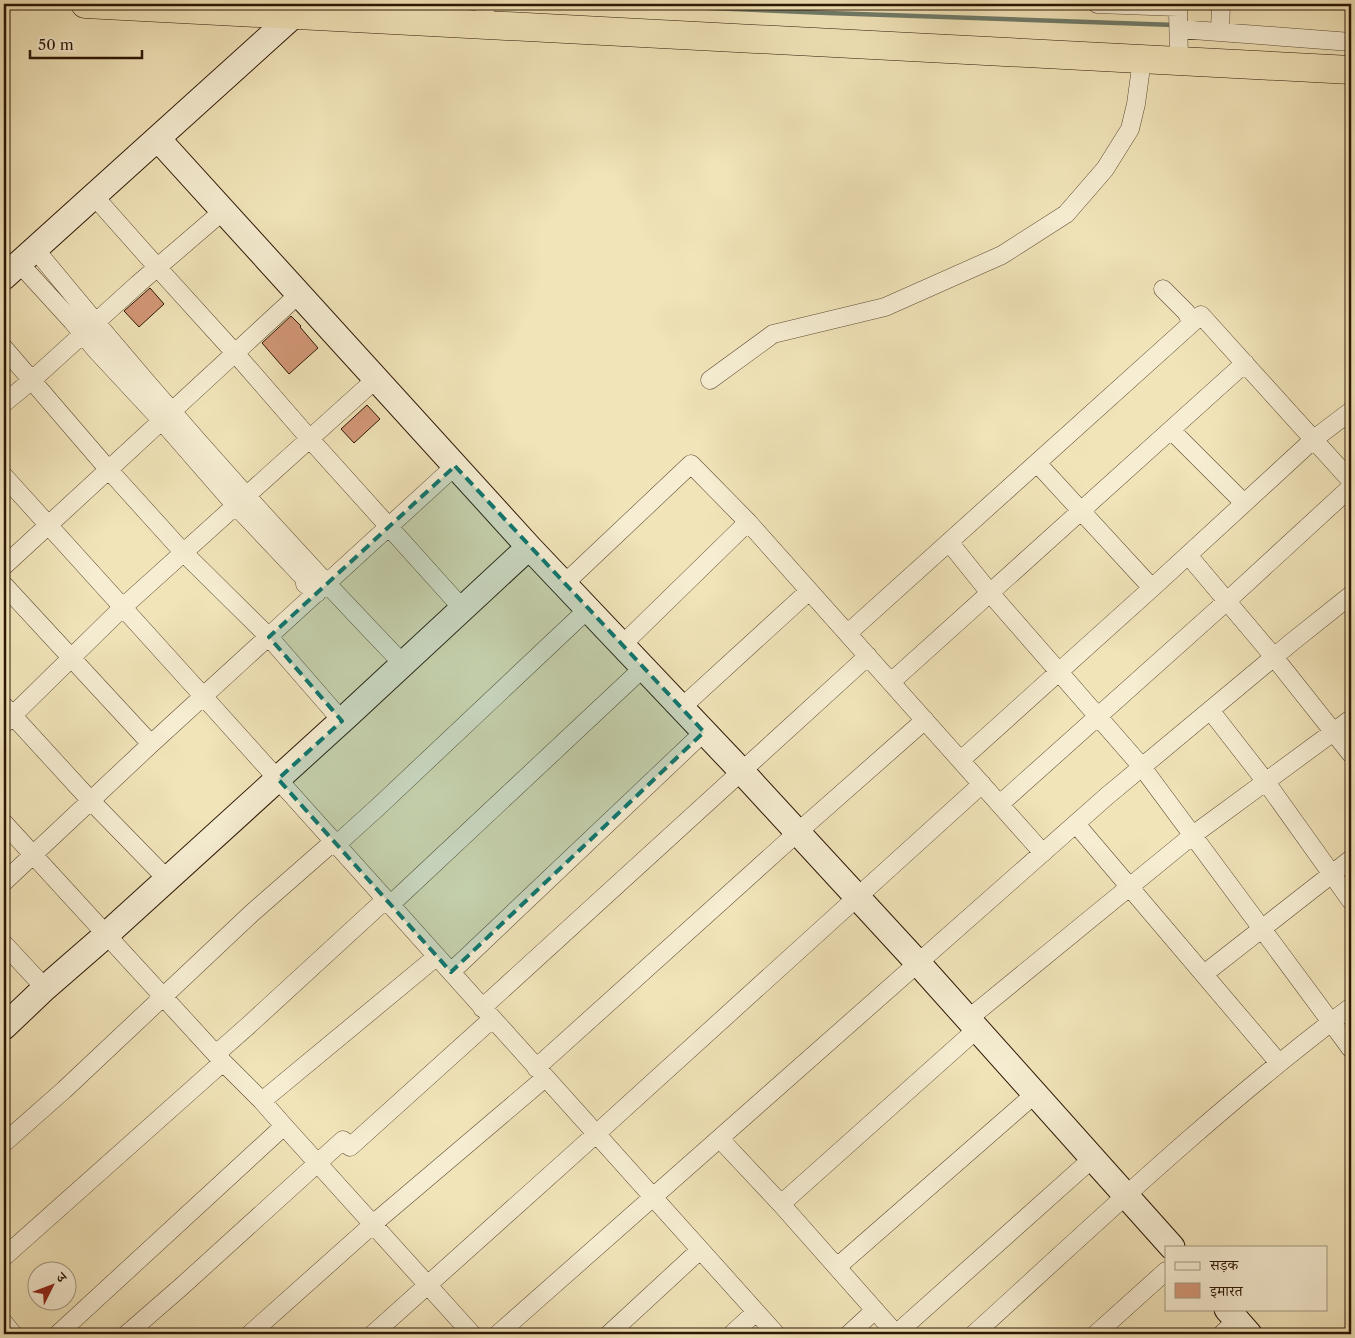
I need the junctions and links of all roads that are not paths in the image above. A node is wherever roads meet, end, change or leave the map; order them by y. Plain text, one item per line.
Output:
1 (85, 4) edge
2 (1097, 4) edge
3 (1221, 4) edge
4 (149, 5) edge
5 (484, 14) edge
6 (294, 15) junction
7 (1179, 29) junction
8 (1220, 32) junction
9 (1351, 42) edge
10 (1142, 60) junction
11 (1179, 62) junction
12 (1351, 70) edge
13 (158, 138) junction
14 (94, 196) junction
15 (223, 211) junction
16 (19, 263) edge
17 (157, 268) junction
18 (1163, 289) dead end
19 (299, 294) junction
20 (1192, 323) junction
21 (89, 328) junction
22 (4, 348) edge
23 (235, 352) junction
24 (1245, 363) junction
25 (376, 379) junction
26 (31, 380) junction
27 (710, 380) dead end
28 (4, 403) edge
29 (1351, 411) edge
30 (166, 415) junction
31 (1171, 430) junction
32 (309, 438) junction
33 (1314, 439) junction
34 (1037, 463) junction
35 (455, 466) junction
36 (108, 469) junction
37 (4, 476) edge
38 (1351, 481) edge
39 (1351, 487) edge
40 (240, 500) junction
41 (1244, 503) junction
42 (1081, 511) junction
43 (748, 522) junction
44 (48, 524) junction
45 (389, 526) junction
46 (949, 542) junction
47 (529, 547) junction
48 (183, 552) junction
49 (1188, 555) junction
50 (4, 566) edge
51 (564, 584) junction
52 (4, 585) edge
53 (322, 588) junction
54 (1152, 588) junction
55 (809, 590) junction
56 (990, 593) junction
57 (1227, 601) junction
58 (1349, 601) edge
59 (122, 607) junction
60 (462, 608) junction
61 (588, 610) junction
62 (848, 633) junction
63 (269, 637) junction
64 (622, 645) junction
65 (868, 656) junction
66 (1274, 657) junction
67 (71, 658) junction
68 (403, 664) junction
69 (643, 668) junction
70 (1060, 671) junction
71 (891, 682) junction
72 (204, 696) junction
73 (682, 708) junction
74 (1210, 710) junction
75 (7, 715) edge
76 (1098, 717) junction
77 (1351, 719) edge
78 (924, 720) junction
79 (342, 721) junction
80 (704, 732) junction
81 (1334, 732) junction
82 (152, 744) junction
83 (1351, 754) edge
84 (961, 760) junction
85 (1142, 767) junction
86 (742, 772) junction
87 (278, 779) junction
88 (1266, 782) junction
89 (982, 784) junction
90 (91, 801) junction
91 (1000, 804) junction
92 (4, 823) edge
93 (1076, 824) junction
94 (798, 832) junction
95 (1193, 835) junction
96 (335, 843) junction
97 (1043, 852) junction
98 (33, 855) junction
99 (1351, 859) edge
100 (1332, 874) junction
101 (167, 879) junction
102 (4, 882) edge
103 (1130, 886) junction
104 (857, 897) junction
105 (1351, 901) edge
106 (388, 902) junction
107 (1262, 928) junction
108 (106, 935) junction
109 (4, 944) edge
110 (436, 957) junction
111 (918, 963) junction
112 (450, 972) junction
113 (1204, 974) junction
114 (45, 988) junction
115 (163, 997) junction
116 (1351, 1007) edge
117 (487, 1013) junction
118 (1331, 1022) junction
119 (973, 1024) junction
120 (4, 1027) edge
121 (1351, 1049) edge
122 (219, 1058) junction
123 (1279, 1063) junction
124 (541, 1073) junction
125 (1036, 1094) junction
126 (262, 1101) junction
127 (284, 1126) junction
128 (596, 1134) junction
129 (720, 1139) junction
130 (4, 1143) edge
131 (1093, 1158) junction
132 (317, 1163) junction
133 (1126, 1195) junction
134 (653, 1198) junction
135 (781, 1204) junction
136 (373, 1224) junction
137 (1171, 1246) edge
138 (700, 1250) junction
139 (4, 1257) edge
140 (836, 1267) junction
141 (1165, 1272) edge
142 (427, 1286) junction
143 (875, 1310) junction
144 (756, 1312) junction
145 (4, 1323) edge
146 (13, 1334) edge
147 (58, 1334) edge
148 (127, 1334) edge
149 (250, 1334) edge
150 (373, 1334) edge
151 (472, 1334) edge
152 (498, 1334) edge
153 (609, 1334) edge
154 (732, 1334) edge
155 (776, 1334) edge
156 (850, 1334) edge
157 (896, 1334) edge
158 (974, 1334) edge
159 (1096, 1334) edge

1 - 4 highway
2 - 7 street
3 - 8 street
4 - 6 highway
5 - 6 highway
5 - 10 highway
6 - 13 street
7 - 8 street
7 - 11 street
8 - 9 street
10 - 11 highway
10 - 27 street
11 - 12 highway
13 - 14 street
13 - 15 street
14 - 16 street
14 - 17 street
15 - 17 street
15 - 19 street
16 - 21 street
17 - 21 street
17 - 23 street
18 - 20 street
19 - 23 street
19 - 25 street
20 - 24 street
20 - 34 street
21 - 26 street
21 - 30 street
22 - 26 street
23 - 30 street
23 - 32 street
24 - 31 street
24 - 33 street
25 - 32 street
25 - 35 street
26 - 28 street
26 - 36 street
29 - 33 street
30 - 36 street
30 - 40 street
31 - 41 street
31 - 42 street
32 - 40 street
32 - 45 street
33 - 38 street
33 - 41 street
34 - 42 street
34 - 46 street
35 - 45 street
35 - 47 street
36 - 44 street
36 - 48 street
37 - 44 street
39 - 57 street
40 - 48 street
40 - 53 street
41 - 49 street
42 - 54 street
42 - 56 street
43 - 51 street
43 - 55 street
43 - 64 street
44 - 50 street
44 - 59 street
45 - 53 street
45 - 60 street
46 - 56 street
46 - 62 street
47 - 51 street
47 - 60 street
48 - 59 street
48 - 63 street
49 - 54 street
49 - 57 street
51 - 61 street
52 - 67 street
53 - 63 street
53 - 68 street
54 - 70 street
55 - 62 street
55 - 73 street
56 - 70 street
56 - 71 street
57 - 66 street
57 - 76 street
58 - 66 street
59 - 67 street
59 - 72 street
60 - 68 street
61 - 64 street
61 - 96 street
62 - 65 street
63 - 72 street
63 - 79 street
64 - 69 street
65 - 71 street
65 - 86 street
66 - 74 street
66 - 81 street
67 - 75 street
67 - 82 street
68 - 79 street
69 - 73 street
69 - 106 street
70 - 76 street
70 - 84 street
71 - 78 street
72 - 82 street
72 - 87 street
73 - 80 street
74 - 85 street
74 - 88 street
75 - 90 street
76 - 85 street
76 - 91 street
77 - 81 street
78 - 84 street
78 - 94 street
79 - 87 street
80 - 86 street
80 - 112 street
81 - 83 street
81 - 88 street
82 - 90 street
84 - 89 street
85 - 93 street
85 - 95 street
86 - 94 street
86 - 117 street
87 - 96 street
87 - 101 street
88 - 95 street
88 - 100 street
89 - 91 street
89 - 104 street
90 - 98 street
90 - 101 street
91 - 97 street
92 - 98 street
93 - 97 street
93 - 103 street
94 - 104 street
94 - 124 street
95 - 103 street
95 - 107 street
96 - 106 street
96 - 115 street
97 - 111 street
98 - 102 street
98 - 108 street
99 - 100 street
100 - 105 street
100 - 107 street
101 - 108 street
103 - 113 street
103 - 119 street
104 - 111 street
104 - 128 street
106 - 110 street
106 - 122 street
107 - 113 street
107 - 118 street
108 - 114 street
108 - 115 street
109 - 114 street
110 - 112 street
110 - 126 street
111 - 119 street
111 - 129 street
112 - 117 street
113 - 123 street
114 - 120 street
115 - 122 street
115 - 130 street
116 - 118 street
117 - 124 street
117 - 132 street
118 - 121 street
118 - 123 street
119 - 125 street
119 - 135 street
122 - 126 street
122 - 139 street
123 - 133 street
124 - 128 street
124 - 136 street
125 - 131 street
125 - 140 street
126 - 127 street
127 - 132 street
127 - 147 street
128 - 134 street
128 - 142 street
129 - 134 street
129 - 135 street
131 - 133 street
131 - 157 street
132 - 136 street
132 - 148 street
133 - 137 street
133 - 158 street
134 - 138 street
134 - 152 street
135 - 140 street
136 - 142 street
136 - 149 street
138 - 144 street
138 - 153 street
140 - 143 street
141 - 159 street
142 - 150 street
142 - 151 street
143 - 156 street
143 - 157 street
144 - 154 street
144 - 155 street
145 - 146 street

